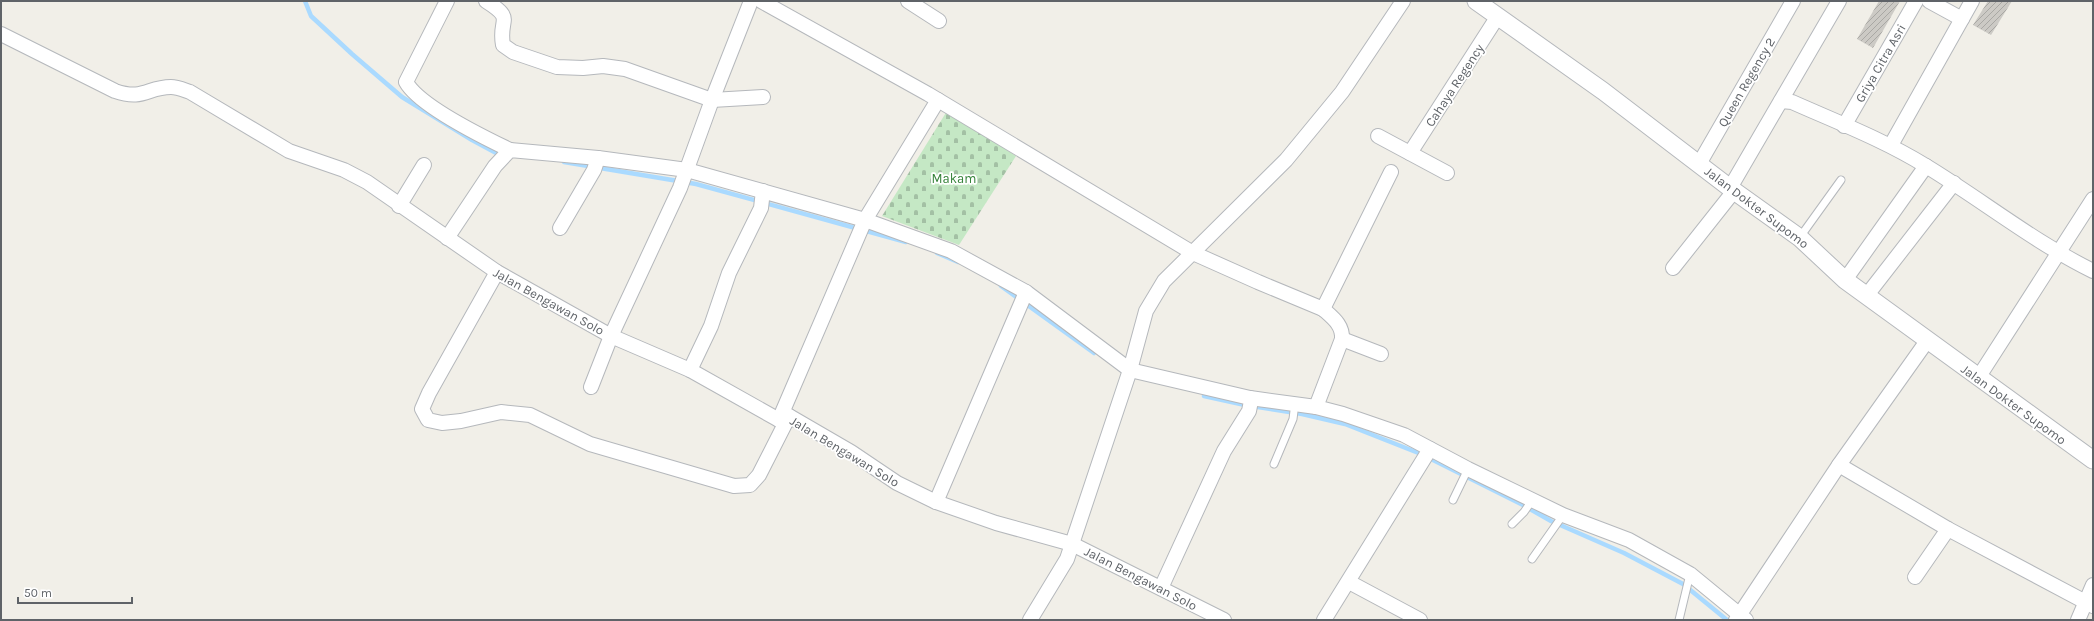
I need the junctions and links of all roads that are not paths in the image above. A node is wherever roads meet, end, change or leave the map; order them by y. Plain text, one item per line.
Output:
1 (448, 1) edge
2 (486, 1) edge
3 (751, 1) edge
4 (761, 1) edge
5 (908, 1) edge
6 (1403, 1) edge
7 (1476, 1) edge
8 (1793, 1) edge
9 (1839, 1) edge
10 (1916, 1) edge
11 (1929, 1) edge
12 (1972, 1) edge
13 (1498, 16) junction
14 (1962, 19) junction
15 (939, 21) dead end
16 (1, 34) edge
17 (763, 97) dead end
18 (712, 100) junction
19 (938, 100) junction
20 (1781, 100) junction
21 (1844, 126) junction
22 (1378, 136) dead end
23 (1891, 145) junction
24 (510, 150) junction
25 (1410, 153) junction
26 (596, 164) junction
27 (1699, 164) junction
28 (424, 166) dead end
29 (1926, 166) junction
30 (1392, 172) dead end
31 (1447, 173) dead end
32 (683, 179) junction
33 (1841, 180) dead end
34 (1954, 183) junction
35 (1732, 189) junction
36 (763, 198) junction
37 (2093, 199) edge
38 (399, 206) junction
39 (862, 227) junction
40 (560, 228) dead end
41 (447, 238) junction
42 (1800, 238) junction
43 (1193, 253) junction
44 (2059, 254) junction
45 (1673, 268) dead end
46 (2093, 271) edge
47 (497, 272) junction
48 (1845, 280) junction
49 (1867, 296) junction
50 (1024, 297) junction
51 (1323, 309) junction
52 (611, 336) junction
53 (1342, 339) junction
54 (1927, 341) junction
55 (1381, 354) dead end
56 (690, 370) junction
57 (1130, 370) junction
58 (1978, 378) junction
59 (591, 387) dead end
60 (1250, 403) junction
61 (1295, 407) junction
62 (1316, 407) junction
63 (784, 418) junction
64 (1426, 455) junction
65 (2093, 460) edge
66 (1274, 464) dead end
67 (1839, 465) junction
68 (1466, 474) junction
69 (1453, 500) dead end
70 (936, 502) junction
71 (1531, 502) junction
72 (1561, 518) junction
73 (1512, 524) dead end
74 (1948, 529) junction
75 (1072, 544) junction
76 (1532, 559) dead end
77 (1689, 576) junction
78 (1915, 577) dead end
79 (1349, 582) junction
80 (2093, 585) edge
81 (1161, 588) junction
82 (2089, 604) edge
83 (1739, 619) edge
84 (1030, 620) edge
85 (1224, 620) edge
86 (1324, 620) edge
87 (1420, 620) edge
88 (1679, 620) edge
89 (2078, 620) edge

1 - 24 street
2 - 18 street
3 - 18 street
4 - 19 street
5 - 15 street
6 - 43 street
7 - 13 street, Jalan Dokter Supomo
8 - 27 street, Queen Regency 2
9 - 20 street
10 - 21 street, Griya Citra Asri
11 - 14 street
12 - 14 street
13 - 25 street, Cahaya Regency
13 - 27 street, Jalan Dokter Supomo
14 - 23 street
16 - 38 street, Jalan Bengawan Solo
17 - 18 street
18 - 32 street
19 - 39 street
19 - 43 street
20 - 21 street
20 - 35 street
21 - 23 street
22 - 25 street
23 - 29 street
24 - 26 street
24 - 41 street
25 - 31 street
26 - 32 street
26 - 40 street
27 - 35 street, Jalan Dokter Supomo
28 - 38 street
29 - 34 street
29 - 48 street
30 - 51 street
32 - 36 street
32 - 52 street
33 - 42 lane
34 - 44 street
34 - 49 street
35 - 42 street, Jalan Dokter Supomo
35 - 45 street
36 - 39 street
36 - 56 street
37 - 44 street
38 - 41 street, Jalan Bengawan Solo
39 - 50 street
39 - 63 street
41 - 47 street, Jalan Bengawan Solo
42 - 48 street, Jalan Dokter Supomo
43 - 51 street
43 - 57 street
44 - 46 street
44 - 58 street
47 - 52 street, Jalan Bengawan Solo
47 - 63 street
48 - 49 street, Jalan Dokter Supomo
49 - 54 street, Jalan Dokter Supomo
50 - 57 street
50 - 70 street
51 - 53 street
52 - 56 street, Jalan Bengawan Solo
52 - 59 street
53 - 55 street
53 - 62 street
54 - 58 street, Jalan Dokter Supomo
54 - 67 street
56 - 63 street, Jalan Bengawan Solo
57 - 60 street
57 - 75 street
58 - 65 street, Jalan Dokter Supomo
60 - 61 street
60 - 81 street
61 - 62 street
61 - 66 lane
62 - 64 street
63 - 70 street, Jalan Bengawan Solo
64 - 68 street
64 - 79 street
67 - 74 street
67 - 83 street
68 - 69 lane
68 - 71 street
70 - 75 street, Jalan Bengawan Solo
71 - 72 street
71 - 73 lane
72 - 76 lane
72 - 77 street
74 - 78 street
74 - 82 street
75 - 81 street, Jalan Bengawan Solo
75 - 84 street
77 - 83 street
77 - 88 lane
79 - 86 street
79 - 87 street
80 - 82 street
81 - 85 street, Jalan Bengawan Solo
82 - 89 street

